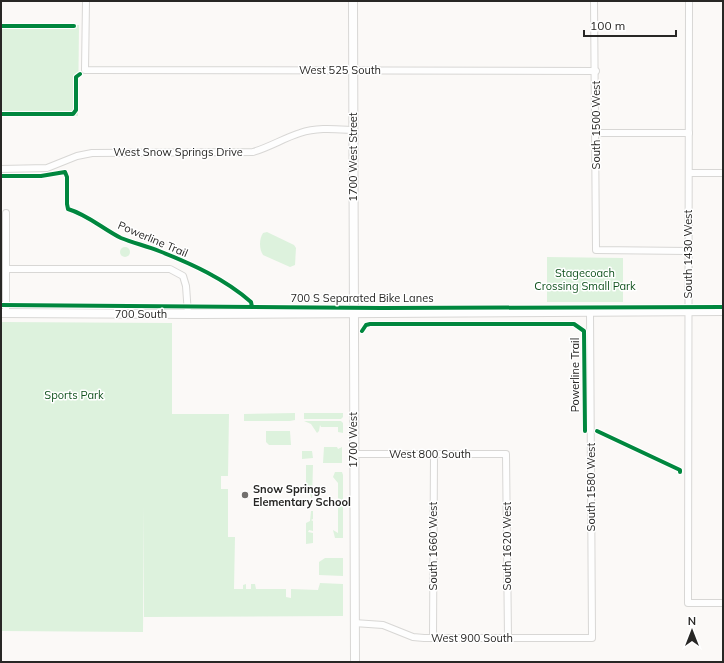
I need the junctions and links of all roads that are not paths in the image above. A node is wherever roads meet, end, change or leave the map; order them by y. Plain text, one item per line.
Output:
1 (86, 1) edge
2 (353, 1) edge
3 (594, 1) edge
4 (689, 1) edge
5 (353, 70) junction
6 (596, 71) junction
7 (353, 130) junction
8 (596, 133) junction
9 (689, 133) junction
10 (1, 169) edge
11 (689, 173) junction
12 (723, 173) edge
13 (6, 213) dead end
14 (688, 251) junction
15 (6, 269) junction
16 (723, 311) edge
17 (590, 312) junction
18 (688, 312) junction
19 (4, 313) edge
20 (188, 314) junction
21 (353, 314) junction
22 (354, 454) junction
23 (434, 454) junction
24 (506, 454) joint
25 (723, 602) edge
26 (354, 623) junction
27 (433, 638) junction
28 (508, 638) junction
29 (592, 638) joint
30 (355, 662) edge

1 - 5 street, West 525 South
2 - 5 street, 1700 West Street
3 - 6 street, South 1500 West
4 - 9 street, South 1430 West
5 - 6 street, West 525 South
5 - 7 street, 1700 West Street
6 - 8 street, South 1500 West
7 - 10 street, West Snow Springs Drive
7 - 21 street, 1700 West Street
8 - 9 street
8 - 14 street, South 1500 West
9 - 11 street, South 1430 West
11 - 12 street
11 - 14 street, South 1430 West
13 - 15 street
14 - 18 street, South 1430 West
15 - 19 street
15 - 20 street
16 - 18 street, 700 South
17 - 18 street, 700 South
17 - 21 street, 700 South
17 - 29 street, South 1580 West
18 - 25 street, South 1430 West
19 - 20 street, 700 South
20 - 21 street, 700 South
21 - 22 street, 1700 West
22 - 23 street, West 800 South
22 - 26 street, 1700 West
23 - 24 street, West 800 South
23 - 27 street, South 1660 West
24 - 28 street, South 1620 West
26 - 27 street, West 900 South
26 - 30 street, 1700 West
27 - 28 street, West 900 South
28 - 29 street, West 900 South

